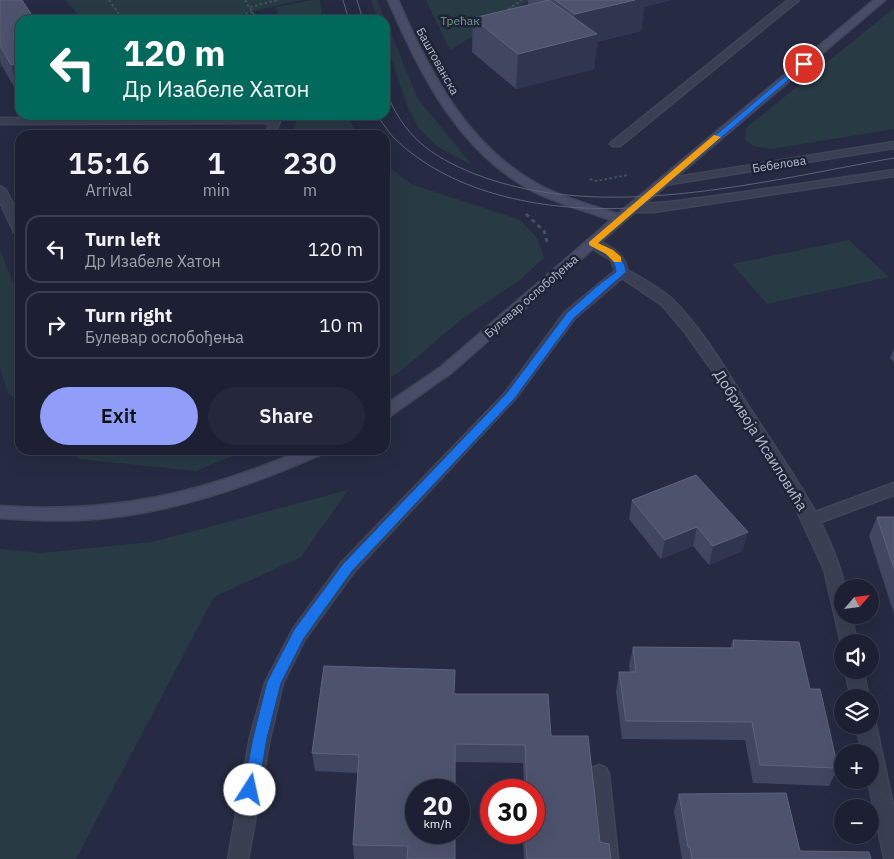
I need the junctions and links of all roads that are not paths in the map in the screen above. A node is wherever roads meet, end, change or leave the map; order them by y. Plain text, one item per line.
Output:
1 (394, 0) edge
2 (794, 0) edge
3 (880, 0) edge
4 (160, 120) edge
5 (0, 121) edge
6 (83, 122) junction
7 (88, 130) edge
8 (616, 144) dead end
9 (894, 145) edge
10 (894, 173) edge
11 (665, 182) junction
12 (0, 190) edge
13 (632, 208) junction
14 (620, 219) junction
15 (15, 222) edge
16 (592, 244) junction
17 (621, 272) junction
18 (390, 409) edge
19 (304, 455) edge
20 (894, 489) edge
21 (0, 512) edge
22 (810, 520) junction
23 (846, 634) edge
24 (868, 734) edge
25 (599, 774) dead end
26 (894, 858) edge
27 (238, 859) edge
28 (608, 859) edge

1 - 14 main road, Баштованска
2 - 8 street
3 - 11 main road, Булевар ослобођења
4 - 6 street
5 - 6 street
6 - 7 street
9 - 11 street, Бебелова
10 - 13 street
11 - 13 main road, Булевар ослобођења
12 - 15 street
13 - 14 main road, Булевар ослобођења
14 - 16 main road, Булевар ослобођења
16 - 17 street
16 - 18 main road, Булевар ослобођења
17 - 22 street, Добривоја Исаиловића
17 - 27 street
19 - 21 main road
20 - 22 street
22 - 23 street, Добривоја Исаиловића
24 - 26 street
25 - 28 street

